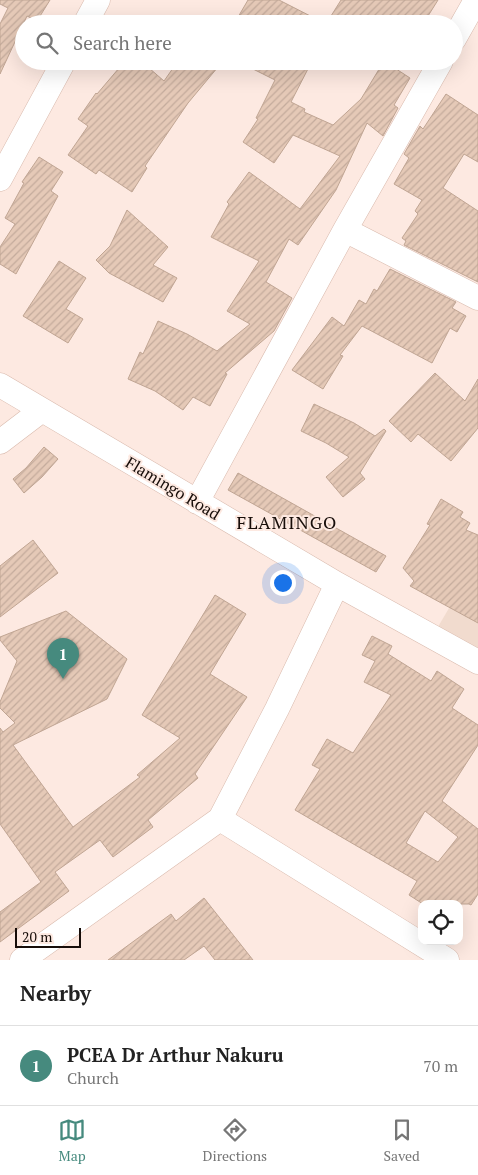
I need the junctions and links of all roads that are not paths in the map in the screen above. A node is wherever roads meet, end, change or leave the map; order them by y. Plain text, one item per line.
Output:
1 (98, 0) edge
2 (476, 0) edge
3 (90, 15) edge
4 (463, 23) edge
5 (59, 70) edge
6 (436, 70) edge
7 (0, 179) edge
8 (345, 230) junction
9 (478, 298) edge
10 (0, 385) edge
11 (42, 410) junction
12 (0, 442) edge
13 (197, 502) junction
14 (337, 584) junction
15 (478, 662) edge
16 (220, 819) junction
17 (22, 960) edge
18 (448, 960) edge

1 - 3 street
2 - 4 street
5 - 7 street
6 - 8 street
8 - 9 street
8 - 13 street
10 - 11 street, Flamingo Road
11 - 12 street
11 - 13 street, Flamingo Road
13 - 14 street, Flamingo Road
14 - 15 street, Flamingo Road
14 - 16 street
16 - 17 street
16 - 18 street

